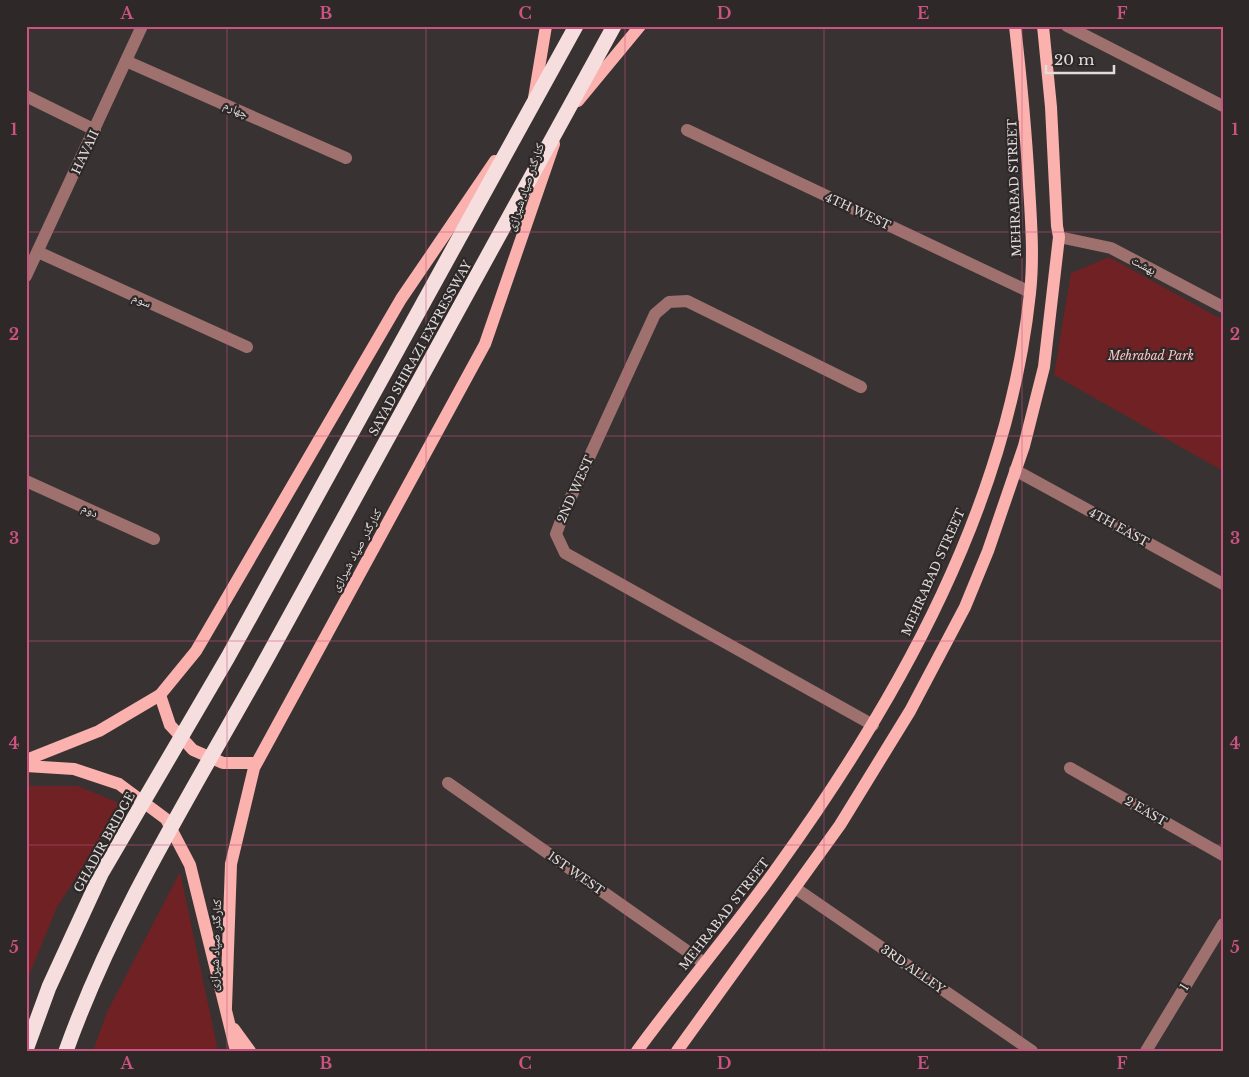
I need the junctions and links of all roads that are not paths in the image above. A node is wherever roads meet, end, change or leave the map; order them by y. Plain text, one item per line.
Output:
1 (142, 26) edge
2 (546, 26) edge
3 (576, 26) edge
4 (614, 26) edge
5 (640, 26) edge
6 (1015, 26) edge
7 (1043, 26) edge
8 (1067, 26) edge
9 (126, 61) junction
10 (26, 96) edge
11 (533, 104) junction
12 (1223, 106) edge
13 (563, 119) junction
14 (95, 130) junction
15 (687, 130) dead end
16 (346, 158) dead end
17 (1059, 237) junction
18 (38, 252) junction
19 (26, 276) edge
20 (1030, 292) junction
21 (1223, 308) edge
22 (247, 347) dead end
23 (861, 387) dead end
24 (1015, 470) junction
25 (26, 481) edge
26 (154, 539) dead end
27 (1223, 584) edge
28 (228, 657) joint
29 (160, 695) junction
30 (873, 726) junction
31 (26, 760) edge
32 (256, 763) junction
33 (26, 766) edge
34 (1070, 768) dead end
35 (448, 783) dead end
36 (1223, 855) edge
37 (795, 888) junction
38 (1223, 924) edge
39 (704, 963) junction
40 (226, 1007) junction
41 (230, 1024) junction
42 (26, 1050) edge
43 (66, 1051) edge
44 (236, 1051) edge
45 (250, 1051) edge
46 (637, 1051) edge
47 (677, 1051) edge
48 (1032, 1051) edge
49 (1146, 1051) edge

1 - 9 street, HAVAII
2 - 11 main road
3 - 11 highway, SAYAD SHIRAZI EXPRESSWAY
4 - 13 highway, SAYAD SHIRAZI EXPRESSWAY
5 - 13 main road
6 - 20 main road, MEHRABAD STREET
7 - 17 main road
8 - 12 street
9 - 14 street, HAVAII
9 - 16 street, چهارم
10 - 14 street
11 - 28 highway, SAYAD SHIRAZI EXPRESSWAY
11 - 29 main road
13 - 32 main road, کنارگذر صیاد شیرازی
13 - 43 highway, SAYAD SHIRAZI EXPRESSWAY
14 - 18 street, HAVAII
15 - 20 street, 4TH WEST
17 - 21 street, بهشت
17 - 24 main road
18 - 19 street, HAVAII
18 - 22 street, سوم
20 - 30 main road, MEHRABAD STREET
23 - 30 street, 2ND WEST
24 - 27 street, 4TH EAST
24 - 37 main road
25 - 26 street, دوم
28 - 42 highway, GHADIR BRIDGE
29 - 31 main road
29 - 32 main road
30 - 39 main road, MEHRABAD STREET
32 - 40 main road, کنارگذر صیاد شیرازی
33 - 40 main road
34 - 36 street, 2 EAST
35 - 39 street, 1ST WEST
37 - 47 main road
37 - 48 street, 3RD ALLEY
38 - 49 street, 1
39 - 46 main road, MEHRABAD STREET
40 - 41 main road
41 - 44 main road
41 - 45 main road

